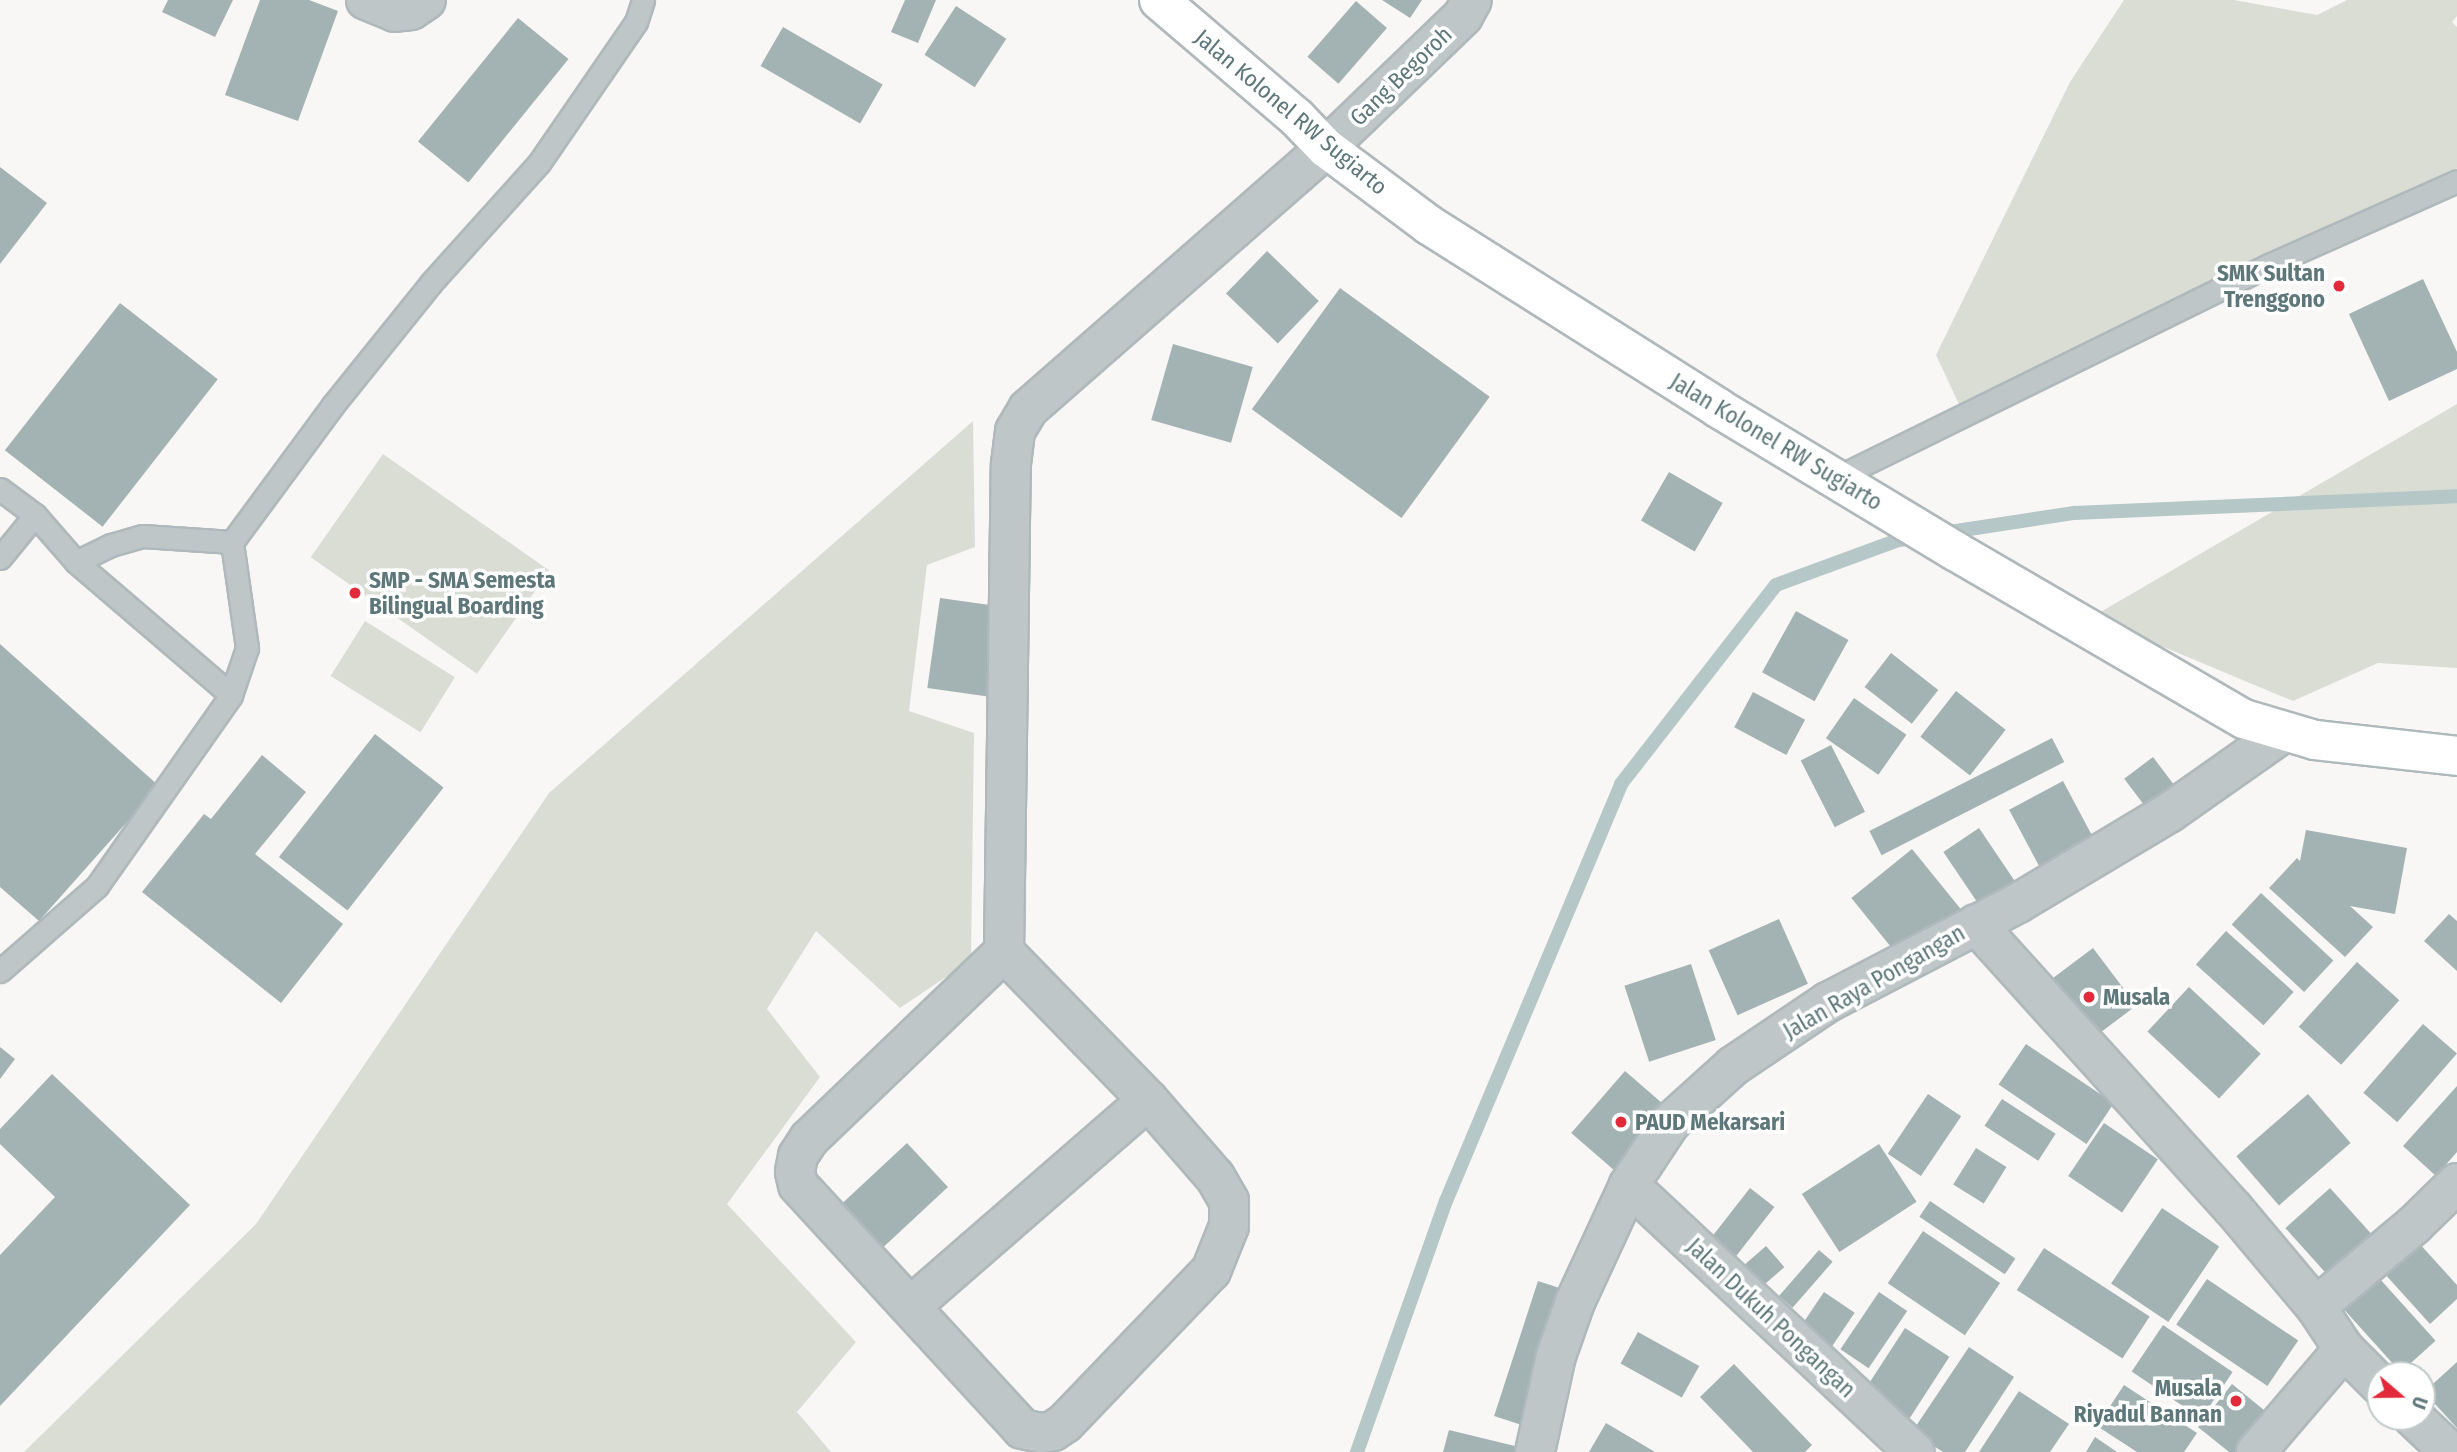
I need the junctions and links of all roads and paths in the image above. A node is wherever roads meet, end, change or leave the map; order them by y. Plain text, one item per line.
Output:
1 (366, 0) edge
2 (426, 0) edge
3 (643, 0) edge
4 (1159, 0) edge
5 (1472, 0) edge
6 (1326, 148) junction
7 (2457, 181) edge
8 (1836, 478) junction
9 (0, 489) edge
10 (35, 515) junction
11 (232, 542) junction
12 (0, 558) edge
13 (76, 562) junction
14 (231, 695) junction
15 (2284, 732) junction
16 (2457, 756) edge
17 (1976, 924) junction
18 (1004, 952) junction
19 (0, 971) edge
20 (1148, 1100) junction
21 (2457, 1183) edge
22 (1629, 1185) junction
23 (911, 1306) junction
24 (2316, 1307) junction
25 (2344, 1349) junction
26 (2366, 1371) edge
27 (2428, 1431) edge
28 (1535, 1452) edge
29 (1914, 1452) edge
30 (2256, 1452) edge
31 (2451, 1452) edge

1 - 2 street
3 - 11 lane
4 - 6 main road, Jalan Kolonel RW Sugiarto
5 - 6 street, Gang Begoroh
6 - 8 main road, Jalan Kolonel RW Sugiarto
6 - 18 street, Gang Begoroh
7 - 8 lane
8 - 15 main road, Jalan Kolonel RW Sugiarto
9 - 10 lane
10 - 12 lane
10 - 13 lane
11 - 13 lane
11 - 14 lane
13 - 14 lane
14 - 19 lane
15 - 16 main road, Jalan Kolonel RW Sugiarto
15 - 17 street, Jalan Raya Pongangan
17 - 22 street, Jalan Raya Pongangan
17 - 24 street
18 - 20 street
18 - 23 street
20 - 23 street
20 - 23 street
21 - 24 street
22 - 28 street, Jalan Raya Pongangan
22 - 29 street, Jalan Dukuh Pongangan
24 - 25 street
25 - 26 street
25 - 30 street
27 - 31 street

